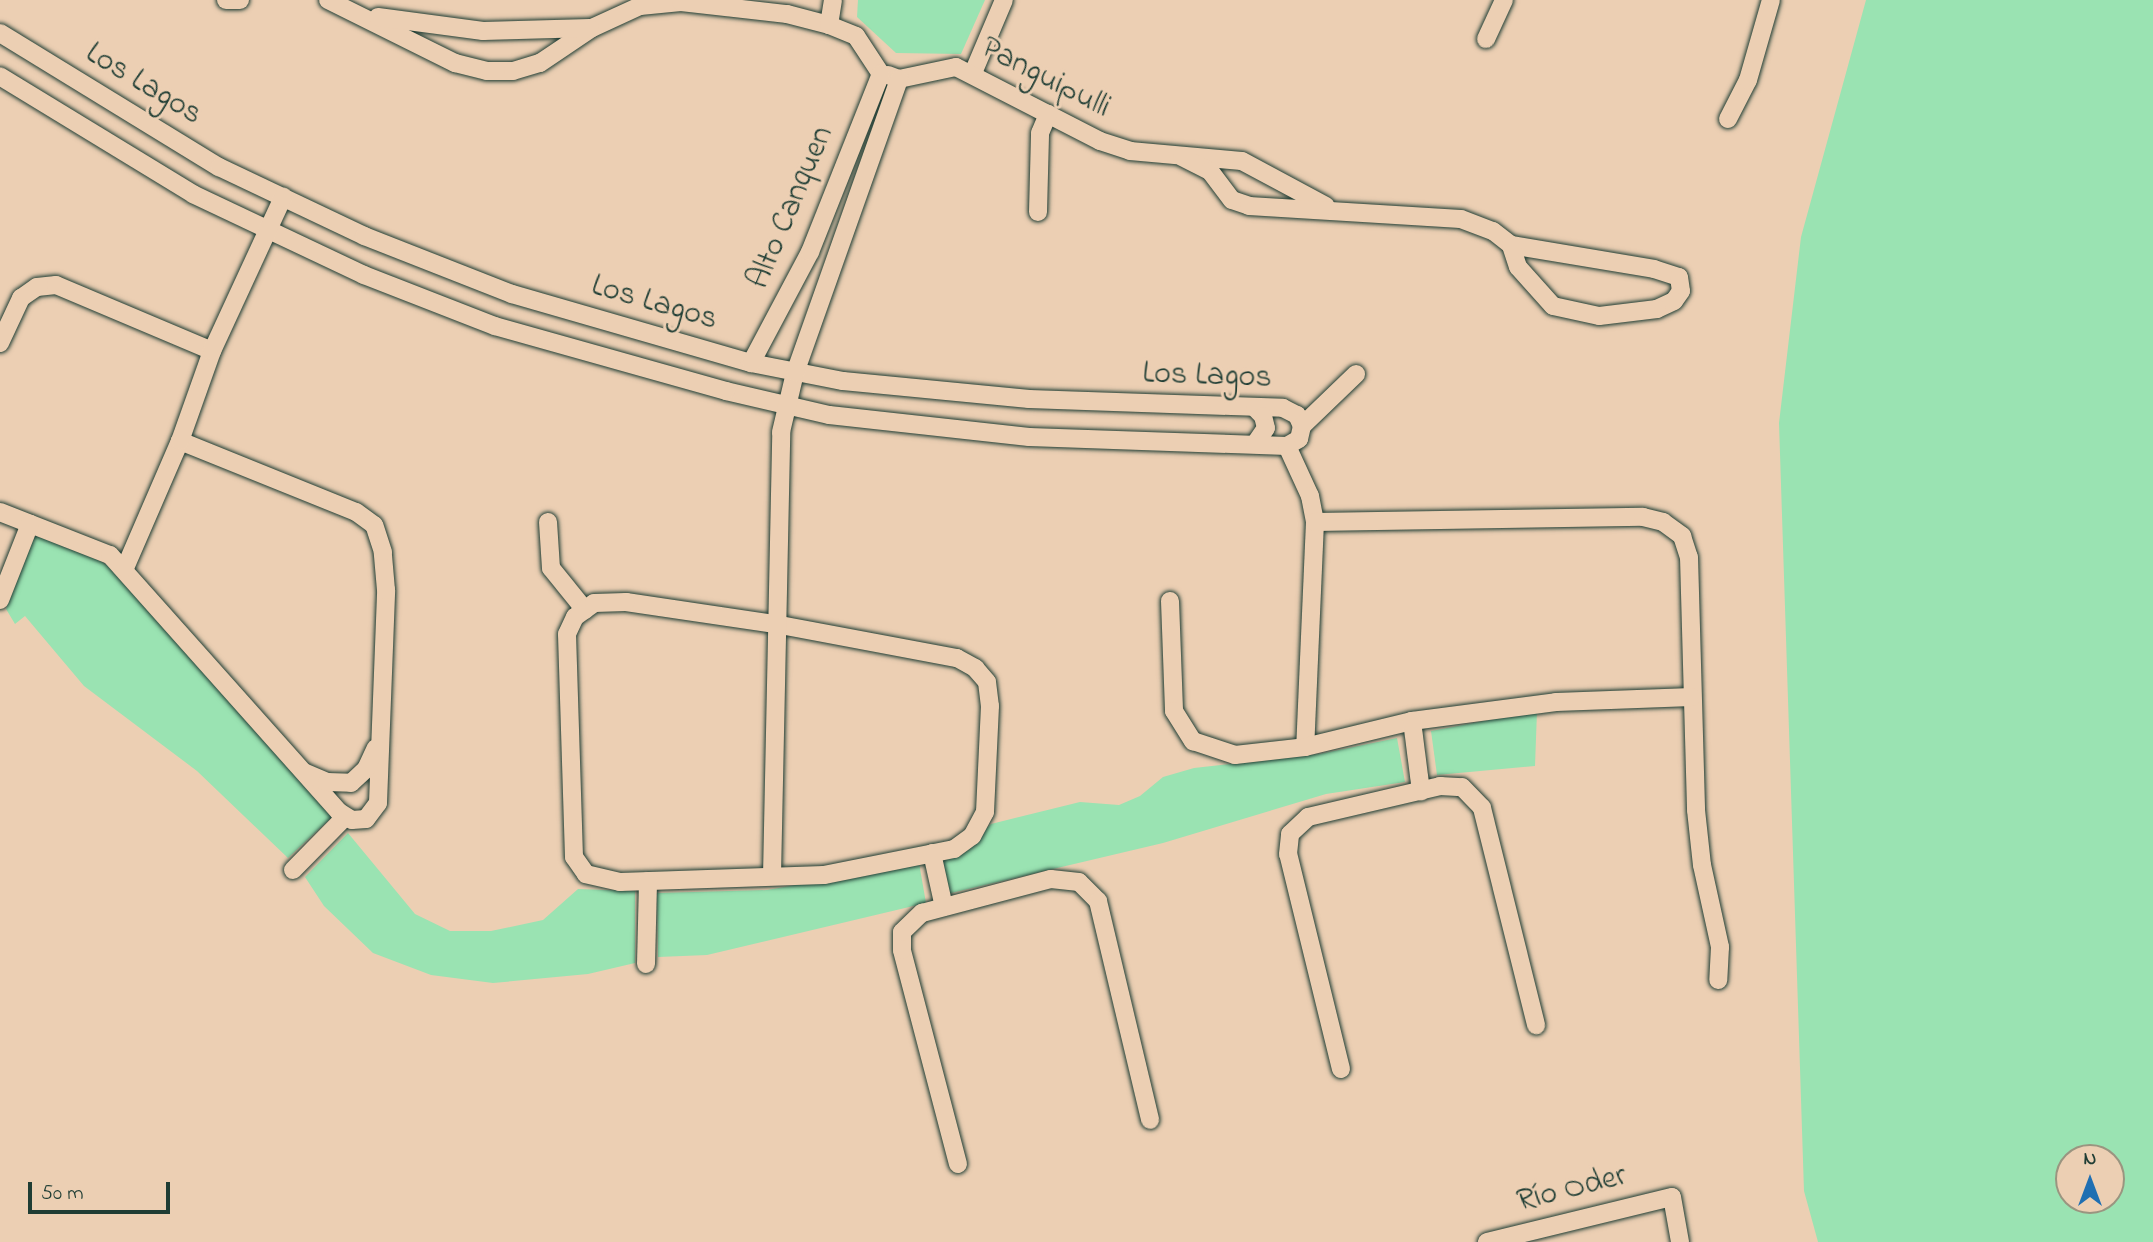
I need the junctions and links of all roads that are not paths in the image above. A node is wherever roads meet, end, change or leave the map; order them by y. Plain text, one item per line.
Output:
1 (226, 0) edge
2 (240, 0) edge
3 (328, 0) edge
4 (833, 0) edge
5 (1004, 0) edge
6 (1504, 0) edge
7 (1772, 0) edge
8 (367, 16) junction
9 (830, 26) junction
10 (592, 28) junction
11 (0, 33) edge
12 (1486, 39) dead end
13 (973, 73) junction
14 (881, 74) junction
15 (0, 76) edge
16 (899, 79) junction
17 (1048, 114) junction
18 (1728, 119) dead end
19 (1182, 157) junction
20 (283, 197) junction
21 (1332, 209) junction
22 (1038, 212) dead end
23 (269, 229) junction
24 (1511, 244) junction
25 (810, 252) junction
26 (836, 261) junction
27 (0, 343) edge
28 (212, 351) junction
29 (751, 363) junction
30 (795, 373) junction
31 (1356, 374) dead end
32 (786, 405) junction
33 (1255, 408) junction
34 (1302, 426) junction
35 (180, 441) junction
36 (1255, 444) junction
37 (1287, 446) junction
38 (0, 512) edge
39 (548, 522) dead end
40 (1314, 522) junction
41 (30, 524) junction
42 (125, 568) junction
43 (0, 600) edge
44 (1170, 601) dead end
45 (586, 610) junction
46 (775, 624) junction
47 (1692, 697) junction
48 (1412, 721) junction
49 (381, 735) junction
50 (1305, 747) junction
51 (303, 772) junction
52 (351, 783) junction
53 (1421, 791) junction
54 (379, 796) junction
55 (342, 815) junction
56 (932, 853) junction
57 (293, 870) dead end
58 (772, 876) junction
59 (648, 881) junction
60 (944, 907) junction
61 (646, 964) dead end
62 (1718, 980) dead end
63 (1536, 1025) dead end
64 (1341, 1069) dead end
65 (1150, 1120) dead end
66 (958, 1164) dead end
67 (1487, 1242) edge
68 (1680, 1242) edge

1 - 2 street
3 - 8 street
4 - 9 street
5 - 13 street
6 - 12 street
7 - 18 street
8 - 10 street
8 - 10 street
9 - 10 street
9 - 14 street
11 - 20 street, Los Lagos
13 - 16 street, Panguipulli
13 - 17 street, Panguipulli
14 - 16 street, Panguipulli
14 - 25 street, Alto Canquen
15 - 23 street, Los Lagos
16 - 26 street, Alto Canquen
17 - 19 street, Panguipulli
17 - 22 street
19 - 21 street, Panguipulli
19 - 21 street, Panguipulli
20 - 23 street
20 - 29 street, Los Lagos
21 - 24 street, Panguipulli
23 - 28 street
23 - 32 street, Los Lagos
24 - 24 street, Panguipulli
25 - 26 street
25 - 29 street, Alto Canquen
26 - 30 street, Alto Canquen
27 - 28 street
28 - 35 street
29 - 30 street, Los Lagos
30 - 32 street, Alto Canquen
30 - 33 street, Los Lagos
31 - 34 street
32 - 36 street, Los Lagos
32 - 46 street, Alto Canquen
33 - 34 street, Los Lagos
33 - 36 street
34 - 37 street, Los Lagos
35 - 42 street
35 - 49 street
36 - 37 street, Los Lagos
37 - 40 street
38 - 41 street
39 - 45 street
40 - 47 street
40 - 50 street
41 - 42 street
41 - 43 street
42 - 51 street
44 - 50 street
45 - 46 street
45 - 59 street
46 - 56 street
46 - 58 street, Alto Canquen
47 - 48 street
47 - 62 street
48 - 50 street
48 - 53 street
49 - 52 street
49 - 54 street
51 - 52 street
51 - 55 street
52 - 54 street
52 - 55 street
53 - 63 street
53 - 64 street
54 - 55 street
55 - 57 street
56 - 58 street
56 - 60 street
58 - 59 street
59 - 61 street
60 - 65 street
60 - 66 street
67 - 68 street, Río Oder

